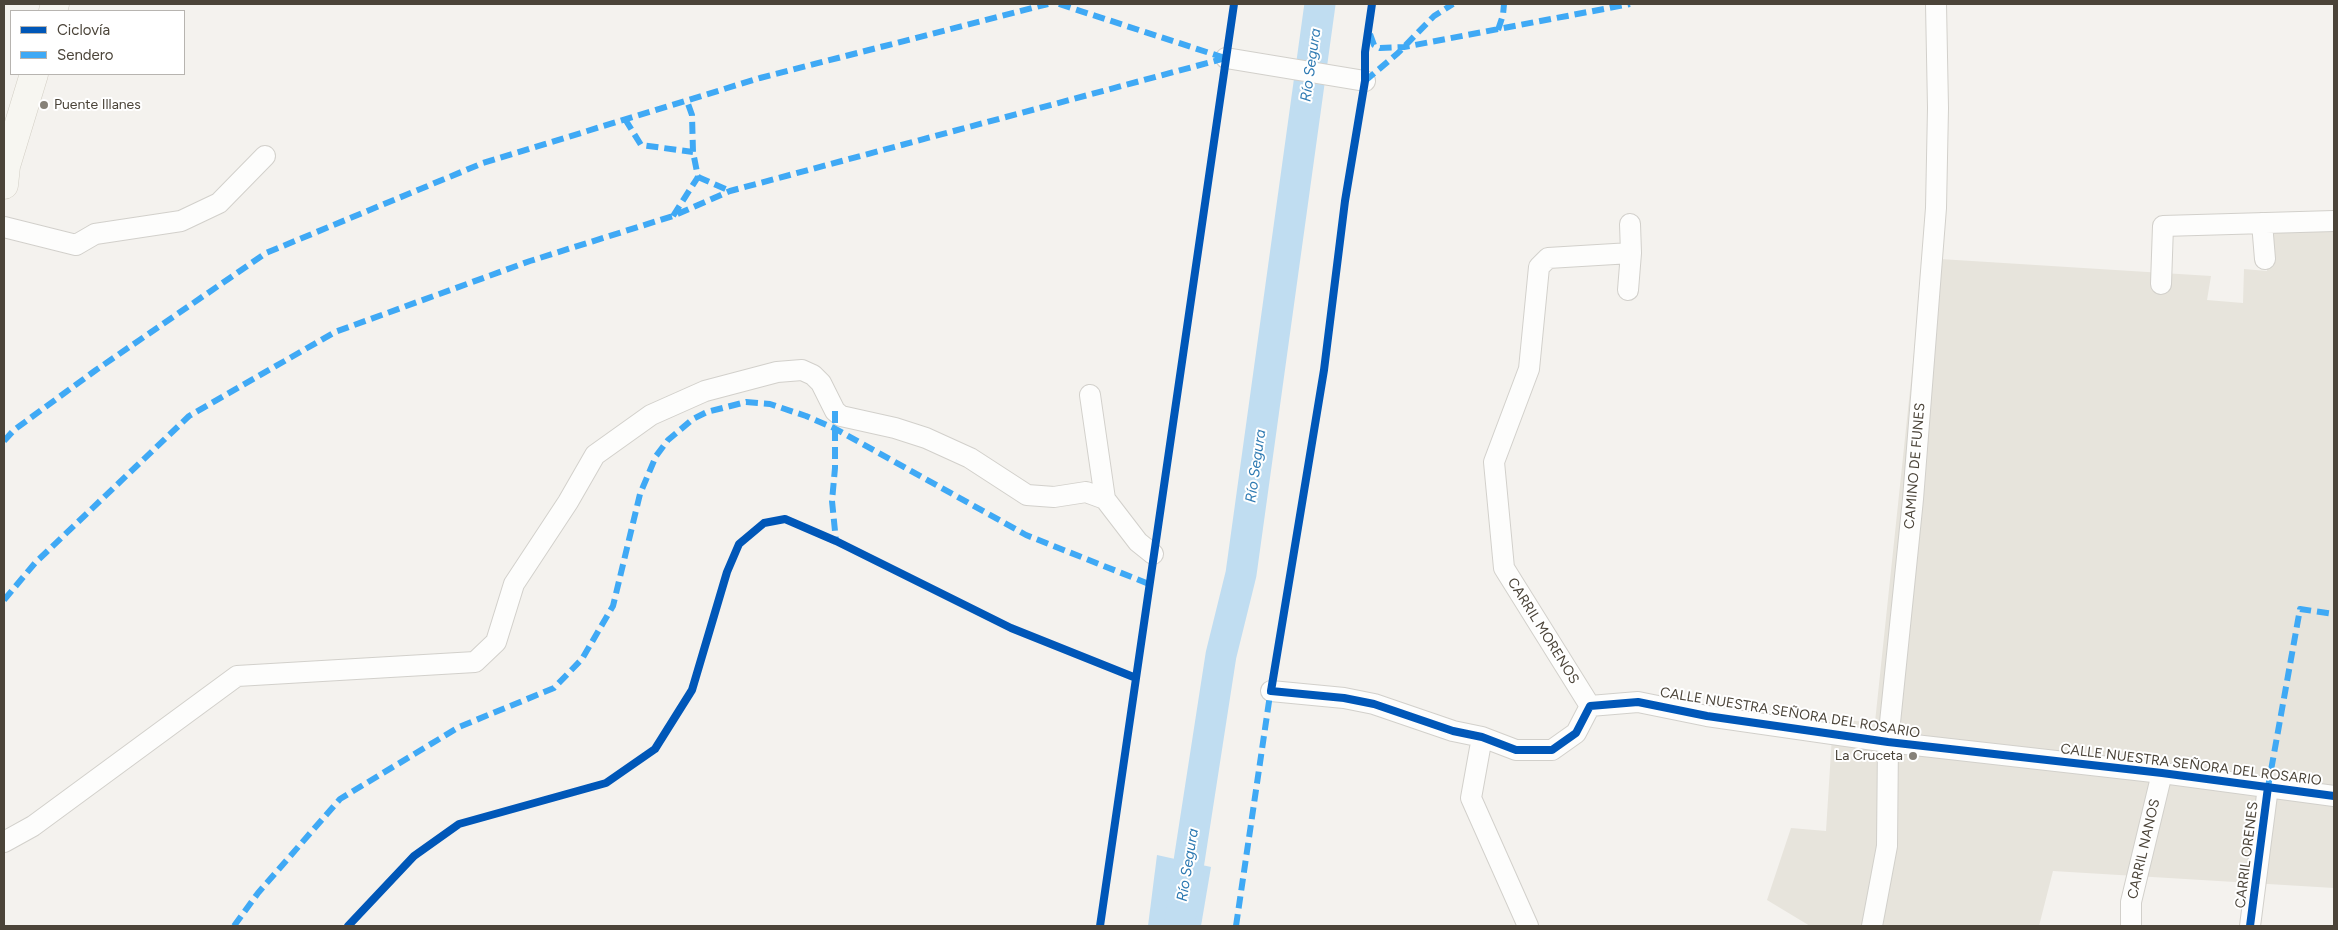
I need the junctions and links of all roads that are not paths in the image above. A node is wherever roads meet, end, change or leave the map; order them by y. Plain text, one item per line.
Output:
1 (1936, 4) edge
2 (1226, 58) dead end
3 (34, 75) edge
4 (1365, 82) dead end
5 (266, 156) dead end
6 (4, 185) edge
7 (2334, 221) edge
8 (2262, 223) junction
9 (1630, 224) dead end
10 (4, 227) edge
11 (1631, 253) junction
12 (2265, 259) dead end
13 (2160, 284) dead end
14 (1628, 290) dead end
15 (1090, 395) dead end
16 (1105, 499) junction
17 (1153, 554) dead end
18 (1270, 691) dead end
19 (1590, 706) junction
20 (1482, 736) junction
21 (1888, 742) junction
22 (2162, 773) junction
23 (2268, 787) junction
24 (2334, 796) edge
25 (4, 842) edge
26 (1528, 926) edge
27 (1872, 926) edge
28 (2131, 926) edge
29 (2250, 926) edge

1 - 21 street, CAMINO DE FUNES
2 - 4 street
3 - 6 main road
5 - 10 street
7 - 8 street
8 - 12 street
8 - 13 street
9 - 11 street
11 - 14 street
11 - 19 street, CARRIL MORENOS
15 - 16 street
16 - 17 street
16 - 25 street
18 - 20 street
19 - 20 street
19 - 21 street, CALLE NUESTRA SEÑORA DEL ROSARIO
20 - 26 street
21 - 22 street, CALLE NUESTRA SEÑORA DEL ROSARIO
21 - 27 street, CAMINO DE FUNES
22 - 23 street, CALLE NUESTRA SEÑORA DEL ROSARIO
22 - 28 street, CARRIL NANOS
23 - 24 street, CALLE NUESTRA SEÑORA DEL ROSARIO
23 - 29 street, CARRIL ORENES

